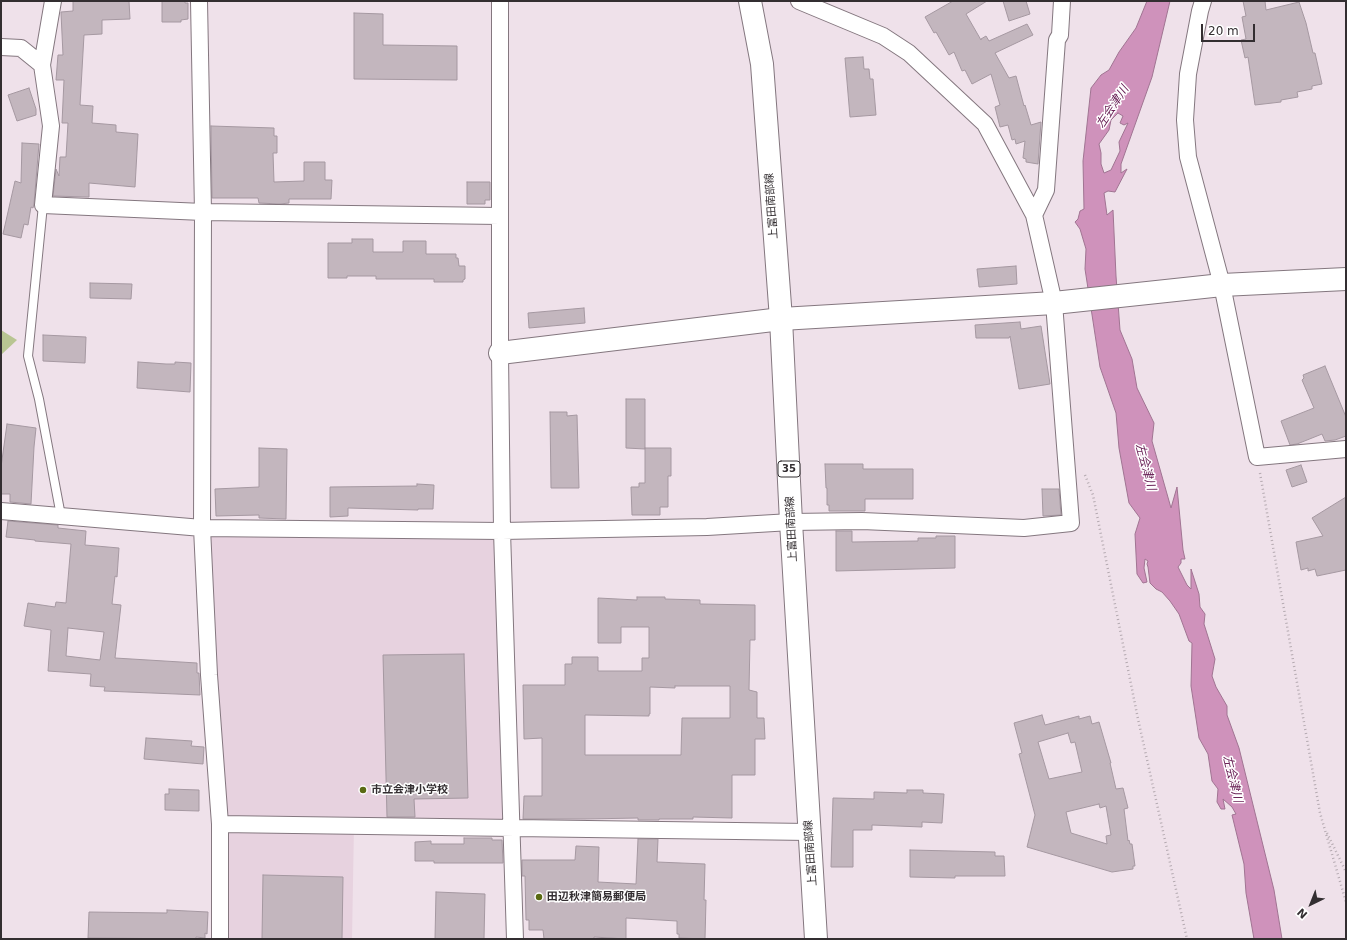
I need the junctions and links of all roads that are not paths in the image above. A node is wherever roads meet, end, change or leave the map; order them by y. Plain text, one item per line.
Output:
1 (53, 1) edge
2 (200, 1) edge
3 (500, 1) edge
4 (750, 1) edge
5 (799, 1) edge
6 (1062, 1) edge
7 (1203, 1) edge
8 (1, 47) edge
9 (42, 65) junction
10 (43, 205) junction
11 (203, 212) junction
12 (1034, 215) junction
13 (500, 216) junction
14 (1346, 279) edge
15 (1222, 285) junction
16 (1054, 303) junction
17 (781, 319) junction
18 (500, 353) junction
19 (1346, 449) edge
20 (1, 511) edge
21 (61, 516) junction
22 (791, 522) junction
23 (202, 528) junction
24 (502, 531) junction
25 (220, 824) junction
26 (512, 827) junction
27 (809, 832) junction
28 (220, 939) edge
29 (515, 939) edge
30 (816, 939) edge

1 - 9 street
2 - 11 street
3 - 13 street
4 - 17 main road, 上富田南部線 / 35
5 - 12 street
6 - 12 street
7 - 15 street
8 - 9 street
9 - 10 street
10 - 11 street
10 - 21 lane
11 - 13 street
11 - 23 street
12 - 16 street
13 - 18 street
14 - 15 main road
15 - 16 main road
15 - 19 street
16 - 17 main road
16 - 22 street
17 - 18 main road
17 - 22 main road, 上富田南部線 / 35
18 - 24 street
20 - 21 street
21 - 23 street
22 - 24 street
22 - 27 main road, 上富田南部線 / 35
23 - 24 street
23 - 25 street
24 - 26 street
25 - 26 street
25 - 28 street
26 - 27 street
26 - 29 street
27 - 30 main road, 上富田南部線 / 35

